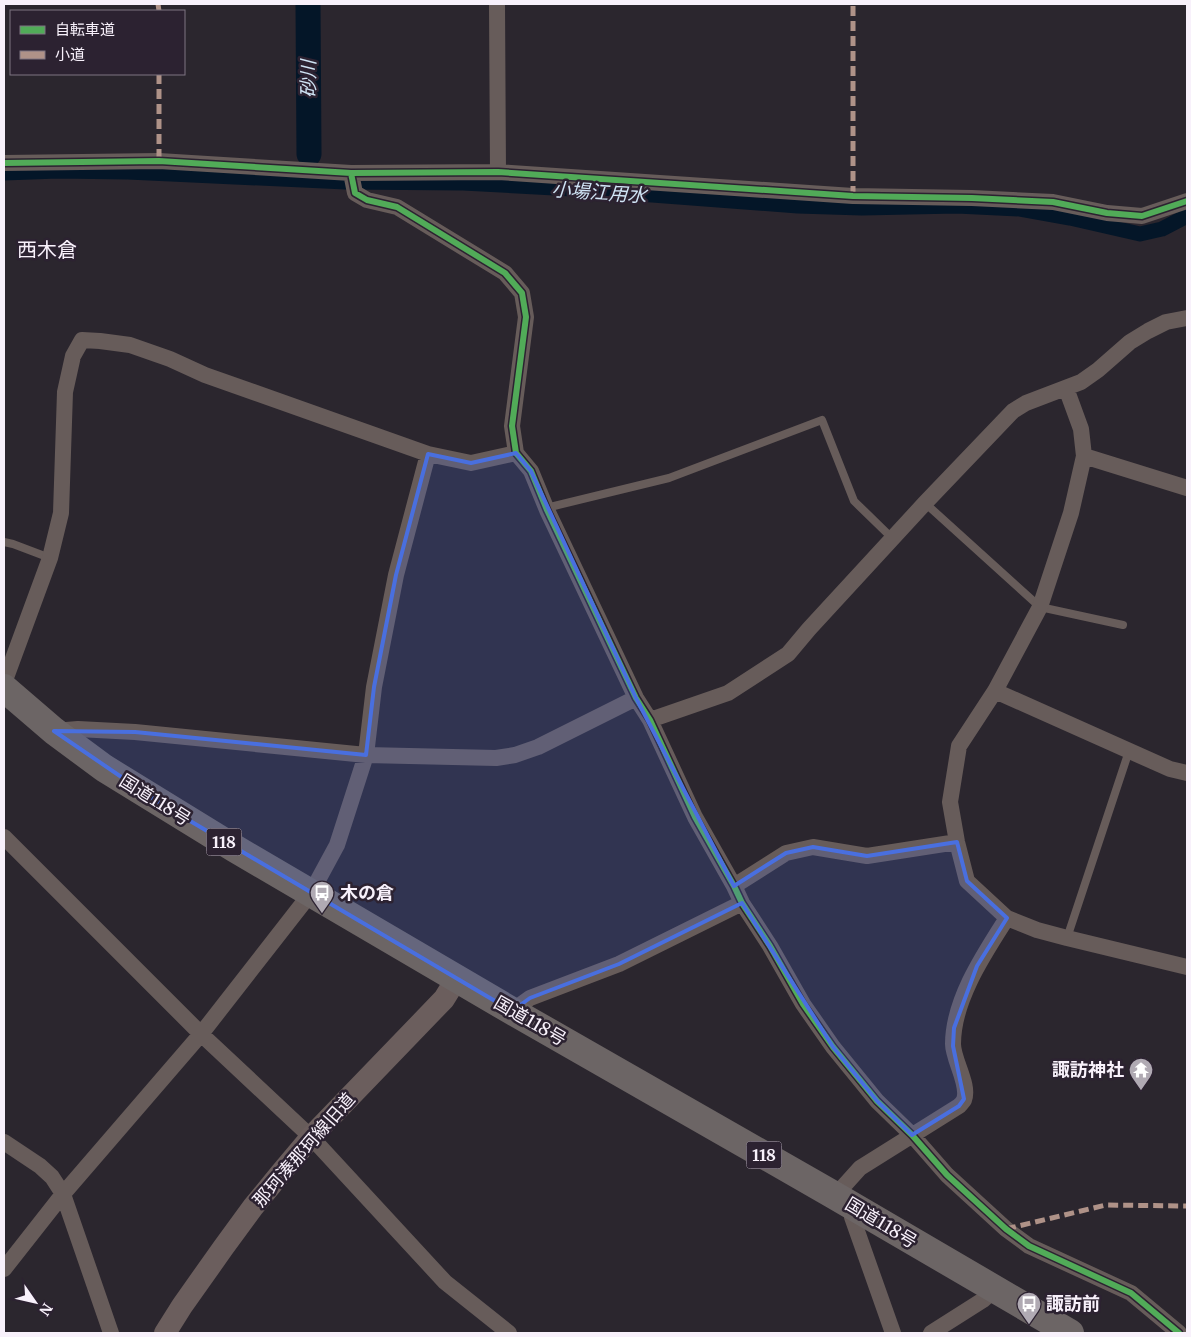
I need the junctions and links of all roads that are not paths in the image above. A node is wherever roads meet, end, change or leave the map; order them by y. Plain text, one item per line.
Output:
1 (497, 4) edge
2 (4, 163) edge
3 (498, 172) junction
4 (352, 181) junction
5 (1187, 202) edge
6 (1187, 318) edge
7 (1066, 388) junction
8 (516, 453) junction
9 (428, 454) junction
10 (1084, 456) junction
11 (1187, 488) edge
12 (925, 503) junction
13 (546, 508) junction
14 (892, 538) junction
15 (4, 542) edge
16 (50, 558) junction
17 (1040, 606) junction
18 (1123, 625) dead end
19 (4, 683) edge
20 (4, 688) edge
21 (995, 691) junction
22 (636, 698) junction
23 (650, 720) junction
24 (54, 731) junction
25 (1129, 751) junction
26 (366, 755) junction
27 (1187, 773) edge
28 (4, 837) edge
29 (957, 842) junction
30 (734, 886) junction
31 (311, 893) junction
32 (742, 903) junction
33 (1007, 918) junction
34 (1067, 938) junction
35 (1187, 967) edge
36 (457, 978) junction
37 (512, 1011) junction
38 (201, 1034) junction
39 (912, 1135) junction
40 (311, 1137) junction
41 (4, 1142) edge
42 (63, 1194) junction
43 (846, 1202) junction
44 (4, 1269) edge
45 (994, 1290) junction
46 (111, 1333) edge
47 (165, 1333) edge
48 (509, 1333) edge
49 (893, 1333) edge
50 (931, 1333) edge
51 (1070, 1333) edge
52 (1179, 1333) edge

1 - 3 street
2 - 4 street
3 - 4 street
3 - 5 street
4 - 8 street
6 - 7 street
7 - 10 street
7 - 12 street
8 - 9 street
8 - 13 street
9 - 16 street
9 - 26 street
10 - 11 street
10 - 17 street
12 - 14 street
12 - 17 lane
13 - 14 lane
13 - 22 street
14 - 23 street
15 - 16 lane
16 - 19 street
17 - 18 lane
17 - 21 street
20 - 24 highway, 国道118号 / 118
21 - 25 street
21 - 29 street
22 - 23 street
22 - 26 street
23 - 30 street
24 - 26 street
24 - 31 highway, 国道118号 / 118
25 - 27 street
25 - 34 lane
26 - 31 street
28 - 38 street
29 - 30 street
29 - 33 street
30 - 32 street
31 - 36 highway, 国道118号 / 118
31 - 38 street
32 - 37 street
32 - 39 street
33 - 34 street
33 - 39 street
34 - 35 street
36 - 37 highway, 国道118号 / 118
36 - 40 street, 那珂湊那珂線旧道
37 - 43 highway, 国道118号 / 118
38 - 40 street
38 - 42 street
39 - 43 street
39 - 52 street
40 - 47 street, 那珂湊那珂線旧道
40 - 48 street
41 - 42 street
42 - 44 street
42 - 46 street
43 - 45 highway, 国道118号 / 118
43 - 49 street
45 - 50 street
45 - 51 highway, 国道118号 / 118

